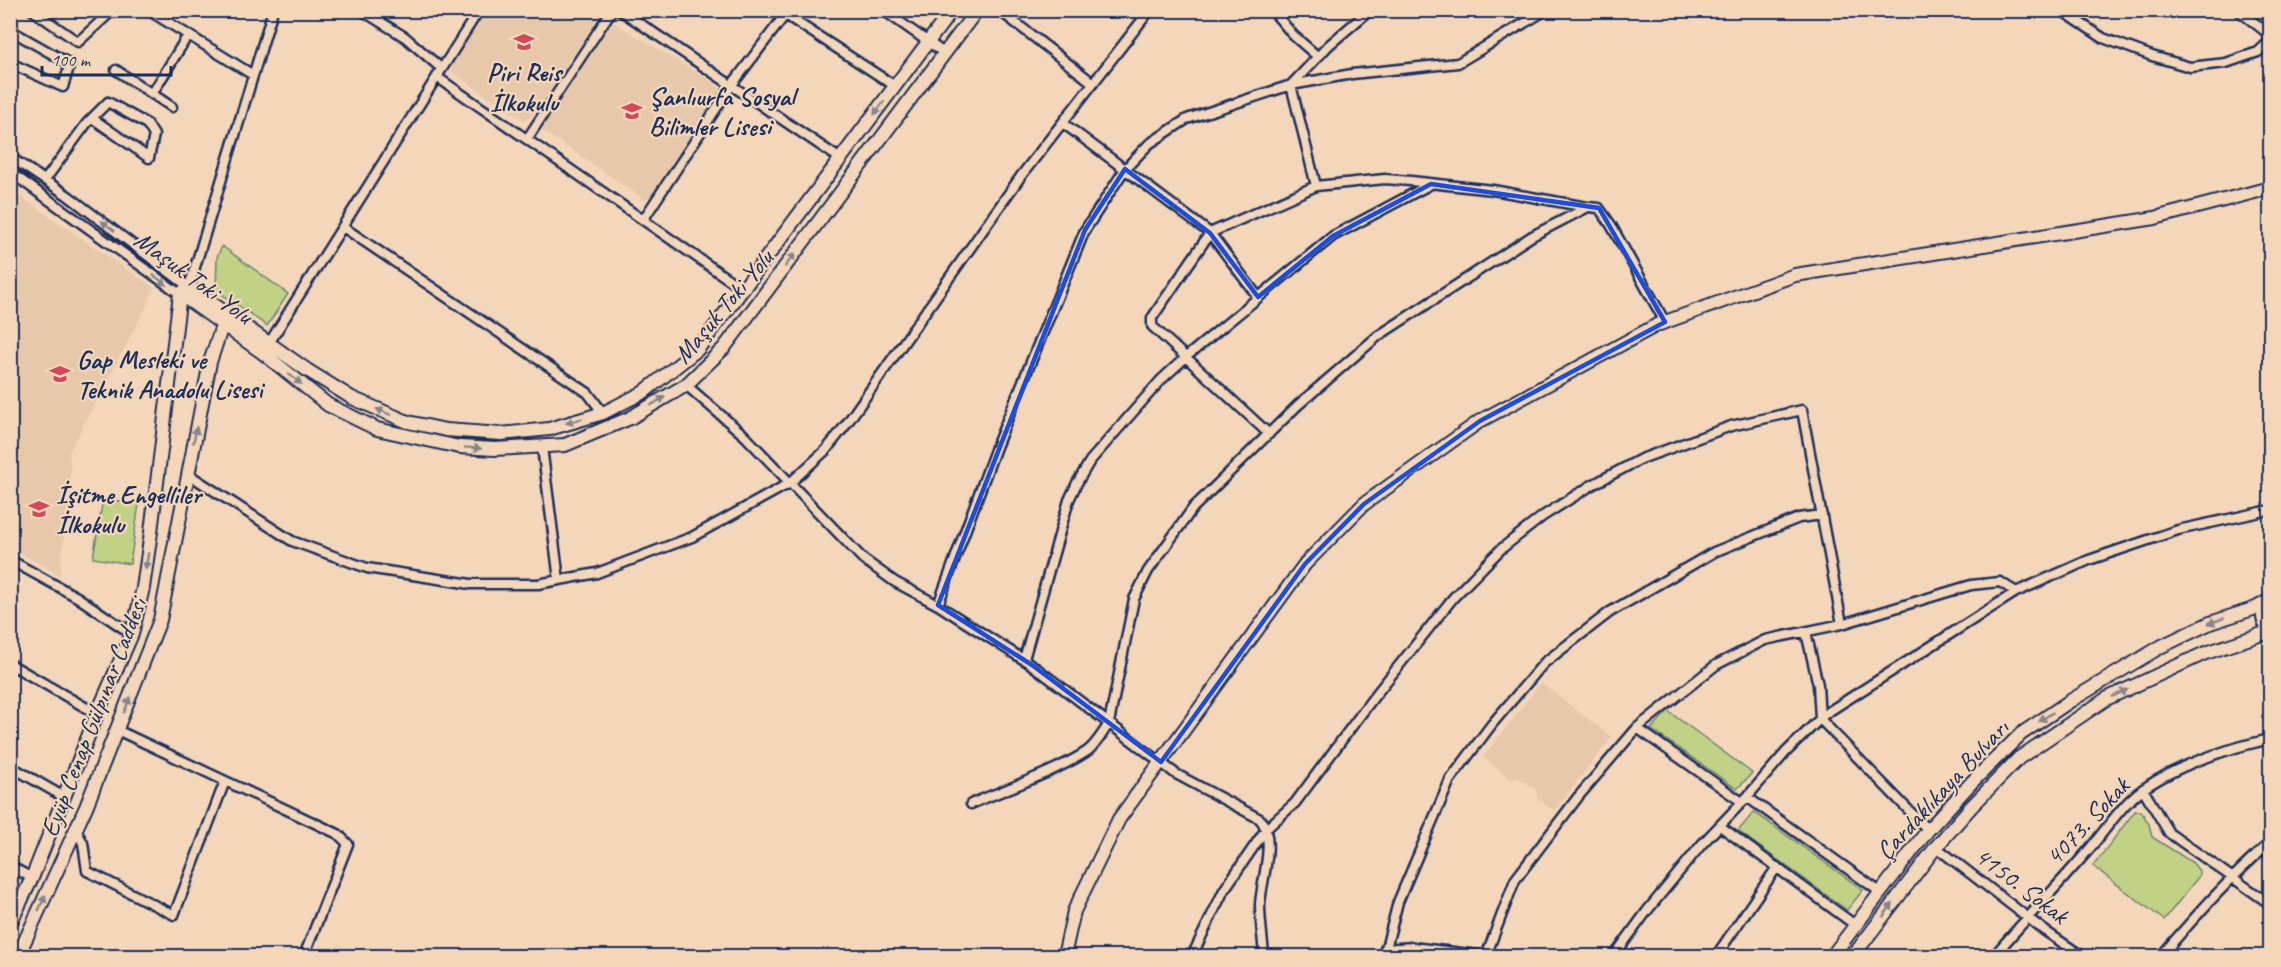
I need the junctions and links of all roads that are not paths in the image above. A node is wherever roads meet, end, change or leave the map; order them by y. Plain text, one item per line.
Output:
1 (32, 10) edge
2 (113, 10) edge
3 (148, 10) edge
4 (273, 10) edge
5 (361, 10) edge
6 (479, 10) edge
7 (612, 10) edge
8 (620, 10) edge
9 (883, 10) edge
10 (952, 10) edge
11 (977, 10) edge
12 (999, 10) edge
13 (1150, 10) edge
14 (1272, 10) edge
15 (1370, 10) edge
16 (1546, 10) edge
17 (2061, 10) edge
18 (2238, 10) edge
19 (782, 13) edge
20 (10, 30) edge
21 (188, 35) junction
22 (2271, 35) edge
23 (2271, 41) edge
24 (928, 42) junction
25 (944, 53) junction
26 (1317, 57) junction
27 (10, 63) edge
28 (116, 70) dead end
29 (440, 73) junction
30 (253, 75) junction
31 (1094, 83) junction
32 (1291, 85) junction
33 (731, 86) junction
34 (895, 87) junction
35 (152, 94) junction
36 (172, 107) dead end
37 (92, 118) junction
38 (1063, 123) junction
39 (527, 139) junction
40 (10, 157) edge
41 (842, 160) junction
42 (1125, 169) junction
43 (10, 172) edge
44 (45, 180) junction
45 (1431, 184) junction
46 (1316, 186) junction
47 (2271, 188) edge
48 (1588, 207) junction
49 (643, 220) junction
50 (343, 226) junction
51 (1210, 233) junction
52 (744, 290) junction
53 (184, 291) junction
54 (1258, 297) junction
55 (220, 310) junction
56 (1665, 322) junction
57 (222, 326) junction
58 (266, 349) junction
59 (1186, 357) junction
60 (686, 385) junction
61 (603, 413) junction
62 (1269, 434) junction
63 (542, 447) junction
64 (188, 474) junction
65 (790, 483) junction
66 (2271, 510) edge
67 (1822, 514) junction
68 (10, 560) edge
69 (559, 580) junction
70 (2016, 592) junction
71 (2270, 600) edge
72 (938, 605) junction
73 (1842, 624) junction
74 (1806, 632) junction
75 (2271, 632) edge
76 (132, 634) junction
77 (1024, 659) junction
78 (10, 664) edge
79 (97, 714) junction
80 (1820, 719) junction
81 (1109, 723) junction
82 (1637, 728) junction
83 (117, 730) junction
84 (2271, 739) edge
85 (1161, 762) junction
86 (10, 766) edge
87 (225, 781) junction
88 (2143, 789) junction
89 (64, 796) junction
90 (1745, 799) junction
91 (971, 804) dead end
92 (1720, 826) junction
93 (1266, 829) junction
94 (76, 830) junction
95 (1928, 830) junction
96 (2271, 843) edge
97 (1936, 847) junction
98 (10, 866) edge
99 (1777, 867) junction
100 (2233, 876) junction
101 (32, 878) junction
102 (1880, 891) junction
103 (2271, 904) edge
104 (2027, 917) junction
105 (10, 924) edge
106 (1855, 925) junction
107 (1385, 953) edge
108 (1486, 956) edge
109 (18, 957) edge
110 (304, 957) edge
111 (1064, 957) edge
112 (1192, 957) edge
113 (1264, 957) edge
114 (1614, 957) edge
115 (1716, 957) edge
116 (1832, 957) edge
117 (1852, 957) edge
118 (1994, 957) edge
119 (2082, 957) edge
120 (2162, 957) edge

1 - 2 street
3 - 21 street
4 - 30 street
5 - 29 street
6 - 29 street
7 - 39 street
8 - 33 street
9 - 24 street
10 - 24 main road
11 - 25 main road, Maşuk Toki Yolu
12 - 31 street
13 - 31 street
14 - 26 street
15 - 26 street
16 - 32 street
17 - 23 street
18 - 22 street
19 - 33 street
19 - 34 street
20 - 27 street
21 - 30 street
21 - 35 street
24 - 25 street
24 - 34 main road
60 -> 25 main road, Maşuk Toki Yolu
26 - 32 street
28 - 35 street
29 - 39 street
29 - 50 street
30 - 53 street
31 - 38 street
32 - 42 street
32 - 46 street
33 - 41 street
33 - 49 street
34 -> 41 main road
35 - 36 street
37 - 37 street
37 - 44 street
38 - 42 street
38 - 65 street
39 - 49 street
40 - 44 street, Maşuk Toki Yolu
41 - 52 main road
42 - 51 street
42 - 72 street
43 -> 53 street, Maşuk Toki Yolu
53 -> 44 street, Maşuk Toki Yolu
45 - 46 street
45 - 48 street
45 - 54 street
46 - 51 street
47 - 56 main road
48 - 56 street
48 - 62 street
49 - 52 street
50 - 58 street
50 - 61 street
51 - 54 street
51 - 59 street
52 - 61 main road
53 - 55 main road
53 - 57 main road, Maşuk Toki Yolu
53 -> 76 main road
54 - 59 street
55 - 57 main road, Eyüp Cenap Gülpınar Caddesi
55 - 58 main road
56 - 85 main road
57 - 58 main road, Maşuk Toki Yolu
64 -> 57 main road, Eyüp Cenap Gülpınar Caddesi
61 -> 58 main road
58 -> 63 main road, Maşuk Toki Yolu
59 - 62 street
59 - 77 street
63 -> 60 main road, Maşuk Toki Yolu
60 - 65 street
62 - 81 street
63 - 69 street
64 - 69 street
83 -> 64 main road, Eyüp Cenap Gülpınar Caddesi
65 - 69 street
65 - 72 street
66 - 70 street
67 - 73 street
67 - 93 street
67 - 107 street
68 - 76 street
70 - 73 street
70 - 80 street
71 - 75 main road
71 -> 95 main road, Çardaklıkaya Bulvarı
72 - 77 street
73 - 74 street
74 - 80 street
74 - 82 street
97 -> 75 main road, Çardaklıkaya Bulvarı
76 - 79 main road
77 - 81 street
78 - 79 street
79 - 89 main road
80 - 90 street
80 - 95 street
81 - 85 street
81 - 91 street
82 - 90 street
82 - 108 street
83 - 87 street
83 - 94 main road, Eyüp Cenap Gülpınar Caddesi
84 - 88 street, 4073. Sokak
85 - 93 street
85 - 111 main road
86 - 89 street
87 - 94 street
87 - 110 street
88 - 100 street
88 - 104 street, 4073. Sokak
89 - 101 main road
90 - 92 street
90 - 102 street
92 - 99 street
92 - 114 street
93 - 112 street
93 - 113 street
109 -> 94 main road, Eyüp Cenap Gülpınar Caddesi
95 - 102 main road, Çardaklıkaya Bulvarı
96 - 100 street
97 - 104 street, 4150. Sokak
117 -> 97 main road, Çardaklıkaya Bulvarı
98 - 101 street
99 - 106 street
99 - 115 street
100 - 103 street
100 - 120 street
101 - 105 main road
102 - 106 main road, Çardaklıkaya Bulvarı
104 - 118 street, 4073. Sokak
104 - 119 street, 4150. Sokak
106 - 116 main road, Çardaklıkaya Bulvarı
107 - 108 street

